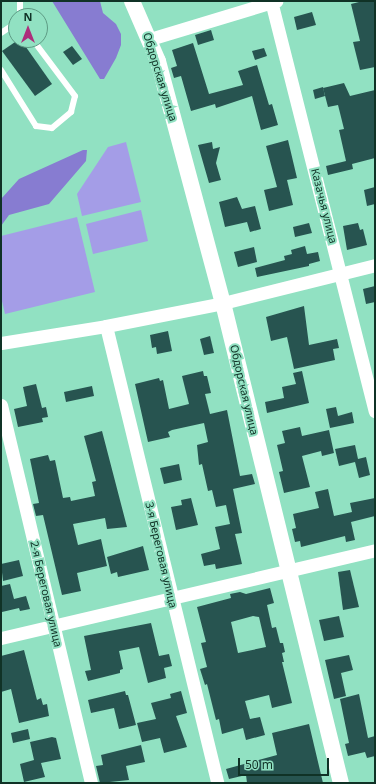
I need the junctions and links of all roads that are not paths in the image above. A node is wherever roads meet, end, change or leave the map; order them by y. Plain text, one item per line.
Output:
1 (132, 1) edge
2 (273, 1) edge
3 (150, 39) junction
4 (39, 48) edge
5 (1, 70) edge
6 (375, 265) edge
7 (342, 274) junction
8 (223, 303) junction
9 (106, 326) junction
10 (1, 343) edge
11 (1, 405) edge
12 (375, 411) edge
13 (375, 550) edge
14 (288, 570) junction
15 (171, 597) junction
16 (54, 626) junction
17 (1, 638) edge
18 (91, 783) edge
19 (217, 783) edge
20 (341, 783) edge

1 - 3 street, Обдорская улица
2 - 3 street
2 - 7 street, Казачья улица
3 - 8 street, Обдорская улица
4 - 5 lane
6 - 7 street
7 - 8 street
7 - 12 street, Казачья улица
8 - 9 street
8 - 14 street, Обдорская улица
9 - 10 street
9 - 15 street, 3-я Береговая улица
11 - 16 street, 2-я Береговая улица
13 - 14 street
14 - 15 street
14 - 20 street, Обдорская улица
15 - 16 street
15 - 19 street, 3-я Береговая улица
16 - 17 street
16 - 18 street, 2-я Береговая улица

